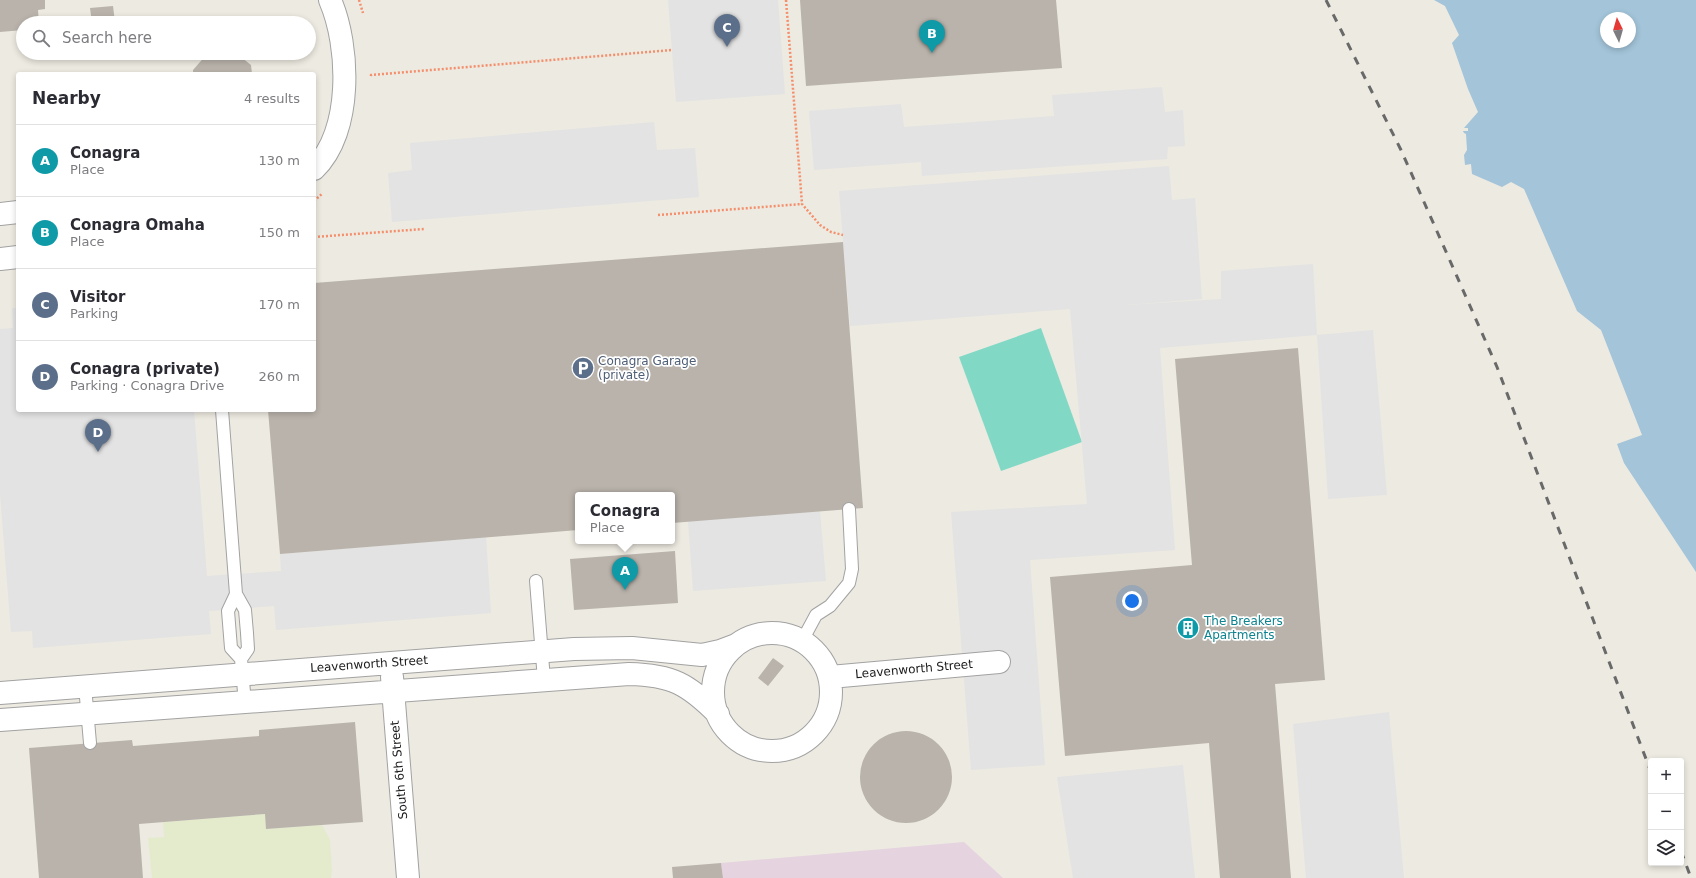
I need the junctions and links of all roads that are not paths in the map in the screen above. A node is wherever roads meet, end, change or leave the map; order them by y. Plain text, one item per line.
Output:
1 (330, 0) edge
2 (316, 166) edge
3 (16, 212) edge
4 (0, 214) edge
5 (16, 257) edge
6 (0, 259) edge
7 (222, 412) edge
8 (849, 509) dead end
9 (536, 581) dead end
10 (236, 594) junction
11 (802, 641) junction
12 (736, 645) junction
13 (541, 651) junction
14 (391, 662) junction
15 (999, 662) dead end
16 (242, 667) junction
17 (830, 677) junction
18 (544, 680) junction
19 (85, 686) junction
20 (393, 692) junction
21 (0, 693) edge
22 (245, 703) junction
23 (718, 714) junction
24 (88, 715) junction
25 (0, 720) edge
26 (90, 743) dead end
27 (408, 878) edge

1 - 2 street
3 - 4 street
5 - 6 street
7 - 10 lane
8 - 11 lane
9 - 13 lane
10 - 16 lane
10 - 16 lane
11 - 12 street, Leavenworth Street
11 - 17 street, Leavenworth Street
12 - 13 street, Leavenworth Street
12 - 23 street, Leavenworth Street
13 - 14 street, Leavenworth Street
13 - 18 lane
14 - 16 street, Leavenworth Street
14 - 20 street, South 6th Street
15 - 17 street, Leavenworth Street
16 - 19 street, Leavenworth Street
16 - 22 lane
17 - 23 street, Leavenworth Street
18 - 20 street, Leavenworth Street
18 - 23 street, Leavenworth Street
19 - 21 street, Leavenworth Street
19 - 24 lane
20 - 22 street, Leavenworth Street
20 - 27 street, South 6th Street
22 - 24 street, Leavenworth Street
24 - 25 street, Leavenworth Street
24 - 26 lane

